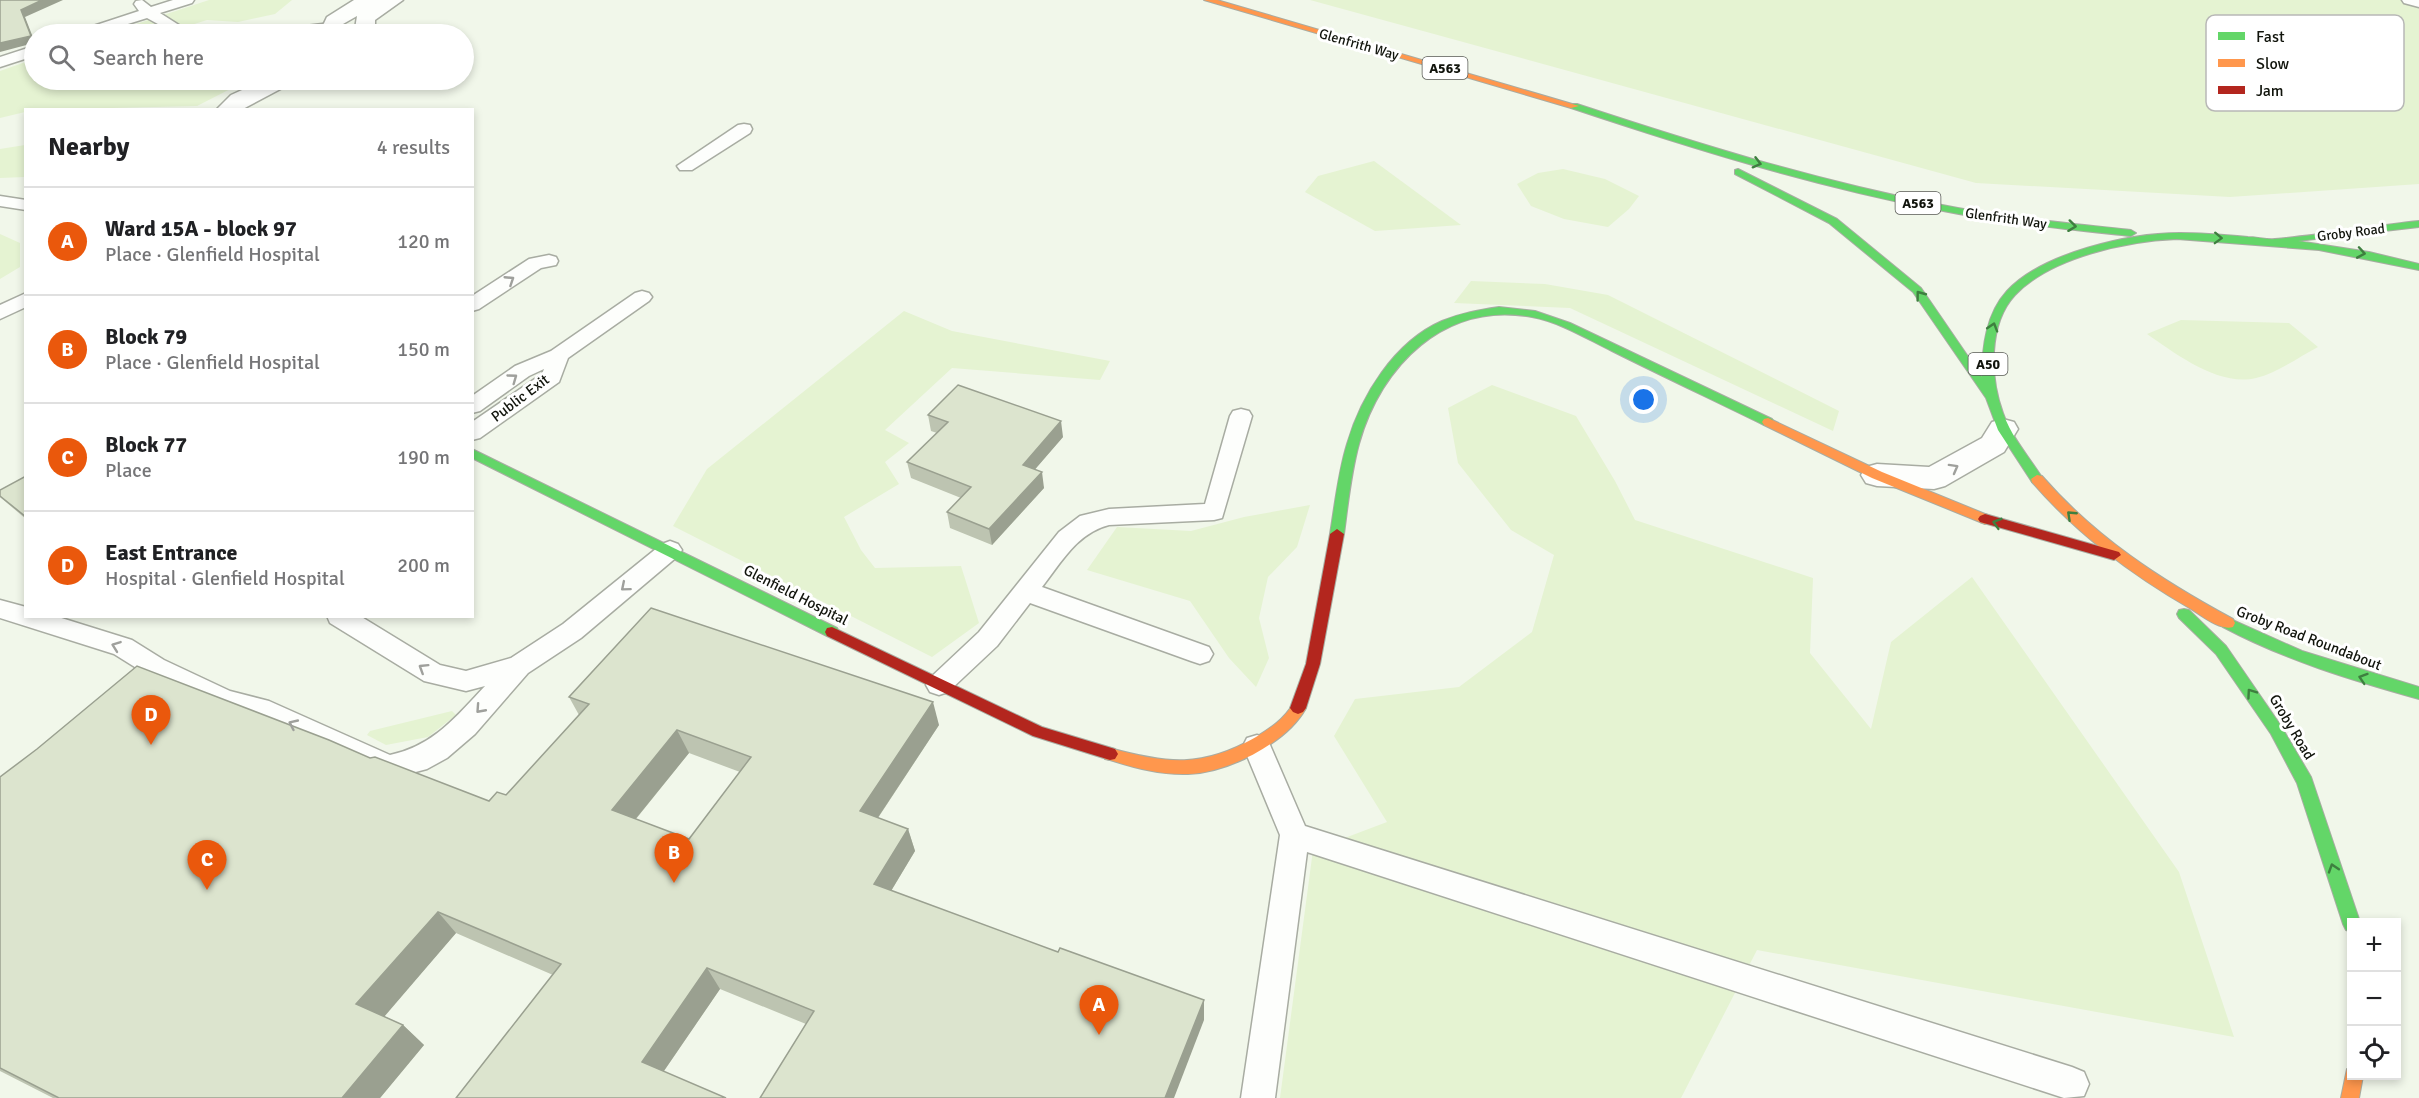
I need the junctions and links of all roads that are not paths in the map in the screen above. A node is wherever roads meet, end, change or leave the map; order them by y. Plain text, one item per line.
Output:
1 (138, 0) edge
2 (186, 0) edge
3 (368, 0) edge
4 (393, 0) edge
5 (1208, 0) edge
6 (2409, 0) edge
7 (2419, 3) edge
8 (149, 12) junction
9 (113, 24) edge
10 (169, 24) edge
11 (333, 24) edge
12 (365, 24) edge
13 (24, 54) edge
14 (0, 62) edge
15 (259, 90) edge
16 (229, 108) edge
17 (744, 129) dead end
18 (1681, 142) junction
19 (686, 166) dead end
20 (0, 201) edge
21 (24, 205) edge
22 (2419, 224) edge
23 (2160, 237) junction
24 (2282, 240) junction
25 (549, 261) dead end
26 (2419, 267) edge
27 (642, 297) dead end
28 (24, 300) edge
29 (474, 304) edge
30 (0, 313) edge
31 (558, 355) junction
32 (1989, 395) junction
33 (474, 405) edge
34 (1241, 416) dead end
35 (2003, 429) junction
36 (474, 433) edge
37 (474, 454) edge
38 (1877, 475) junction
39 (670, 550) junction
40 (2114, 555) junction
41 (2149, 580) junction
42 (1025, 591) junction
43 (0, 609) edge
44 (24, 616) edge
45 (29, 618) edge
46 (342, 618) edge
47 (1200, 654) dead end
48 (519, 666) junction
49 (939, 685) junction
50 (2419, 693) edge
51 (1257, 746) junction
52 (1295, 835) junction
53 (2350, 918) edge
54 (2353, 1080) edge
55 (2072, 1084) dead end
56 (1258, 1098) edge
57 (2350, 1098) edge

1 - 8 lane
2 - 8 lane
3 - 11 street
4 - 12 street
5 - 18 main road, Glenfrith Way / A563
6 - 7 lane
8 - 9 lane
8 - 10 lane
13 - 14 lane
15 - 16 street
17 - 19 lane
18 -> 23 main road, Glenfrith Way / A563
32 -> 18 main road, Glenfrith Way / A563
20 - 21 lane
22 - 24 main road, Groby Road / A50
23 -> 24 main road, Groby Road Roundabout / A50
32 -> 23 main road, Groby Road Roundabout / A50
24 -> 26 main road, Groby Road Roundabout / A50
29 -> 25 lane
27 - 31 lane
28 - 30 lane
33 -> 31 lane
31 - 36 lane, Public Exit
32 - 35 main road, Groby Road Roundabout / A50
34 - 42 lane
38 -> 35 street
40 -> 35 main road, Groby Road Roundabout / A50
37 - 39 main road, Glenfield Hospital
40 -> 38 main road, Glenfield Hospital
38 - 51 main road, Glenfield Hospital
39 -> 48 lane
39 - 49 main road, Glenfield Hospital
40 - 41 main road, Groby Road Roundabout / A50
50 -> 41 main road, Groby Road Roundabout / A50
53 -> 41 main road, Groby Road / A50
42 - 47 lane
42 - 49 lane
44 -> 43 lane
48 -> 45 lane
48 -> 46 lane
49 - 51 main road, Glenfield Hospital
51 - 52 lane
52 - 55 lane
52 - 56 lane
54 - 57 main road

